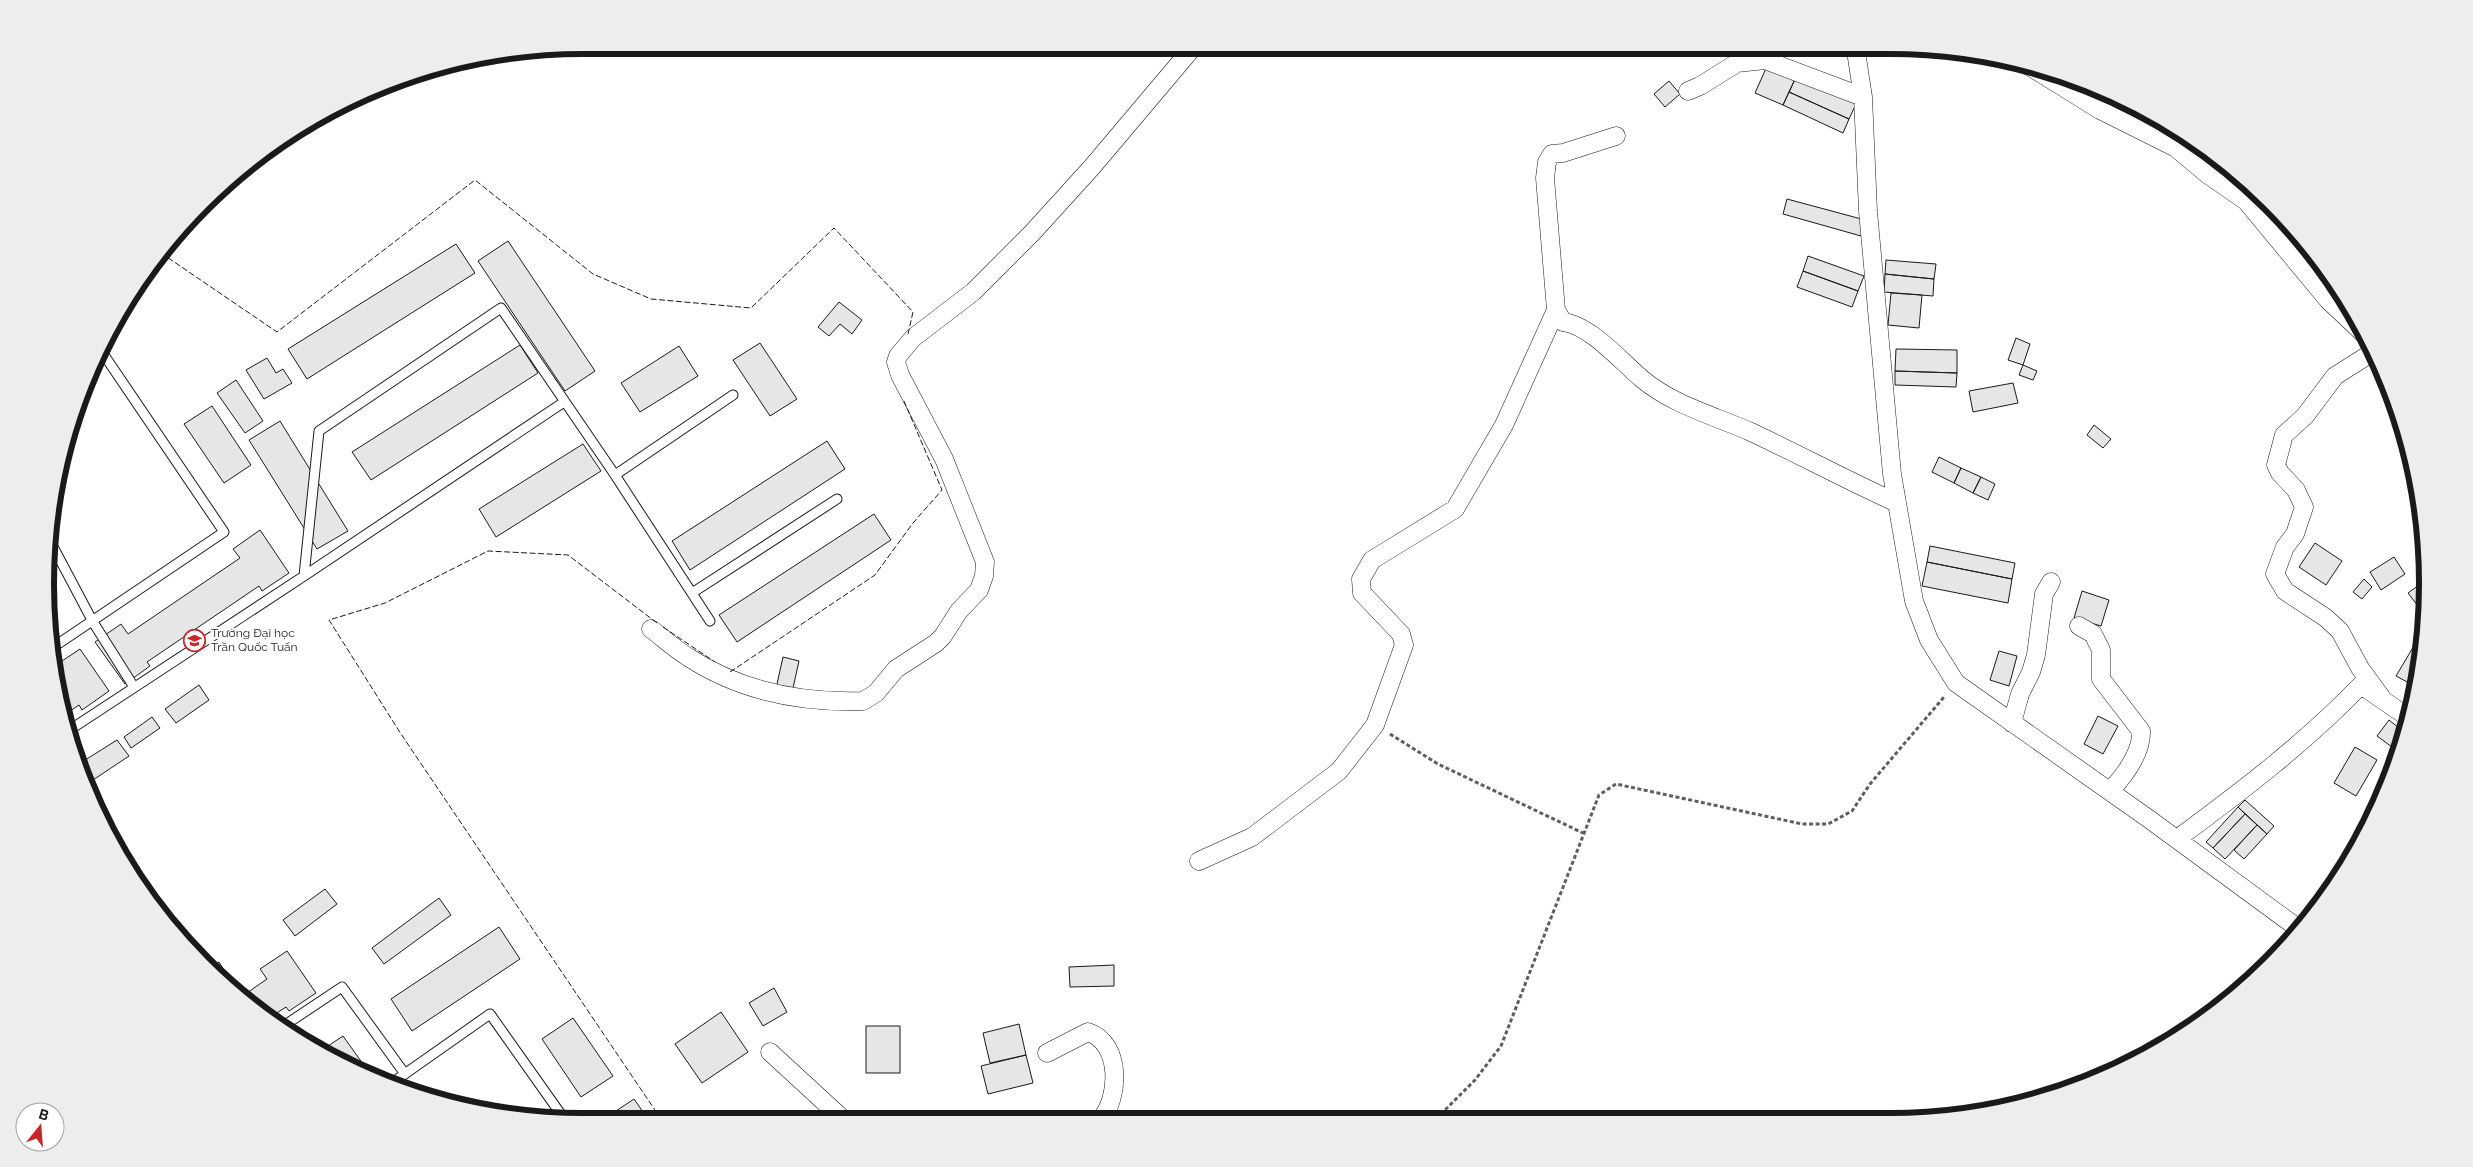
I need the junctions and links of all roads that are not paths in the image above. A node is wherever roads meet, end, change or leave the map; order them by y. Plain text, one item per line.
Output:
1 (1187, 54) edge
2 (1856, 54) edge
3 (2050, 79) edge
4 (1688, 91) dead end
5 (1863, 97) junction
6 (1616, 136) dead end
7 (1556, 310) junction
8 (2348, 319) edge
9 (2368, 355) edge
10 (105, 356) edge
11 (733, 395) dead end
12 (564, 402) junction
13 (616, 476) junction
14 (837, 499) dead end
15 (1897, 503) junction
16 (55, 550) edge
17 (304, 576) junction
18 (2051, 582) dead end
19 (692, 594) junction
20 (710, 621) dead end
21 (93, 622) junction
22 (2079, 626) dead end
23 (652, 629) dead end
24 (57, 645) edge
25 (134, 687) junction
26 (2384, 701) junction
27 (2403, 714) edge
28 (2012, 723) junction
29 (74, 727) edge
30 (2110, 791) junction
31 (2177, 838) junction
32 (1199, 861) dead end
33 (2294, 925) edge
34 (288, 1023) edge
35 (770, 1052) dead end
36 (1047, 1053) dead end
37 (405, 1074) junction
38 (397, 1079) edge
39 (560, 1112) edge
40 (836, 1113) edge
41 (1105, 1113) edge

1 - 23 street
2 - 5 street
3 - 8 street
4 - 5 street
5 - 15 street
6 - 7 street
7 - 15 street
7 - 32 street
9 - 26 street
10 - 21 lane
11 - 13 lane
12 - 13 lane
12 - 17 lane
12 - 17 lane
13 - 19 lane
14 - 19 lane
15 - 28 street
16 - 21 lane
17 - 25 lane
18 - 28 street
19 - 20 lane
21 - 24 lane
21 - 25 lane
22 - 30 street
25 - 29 lane
26 - 27 street
26 - 31 street
28 - 30 street
30 - 31 street
31 - 33 street
34 - 37 lane
35 - 40 street
36 - 41 street
37 - 38 lane
37 - 39 lane

